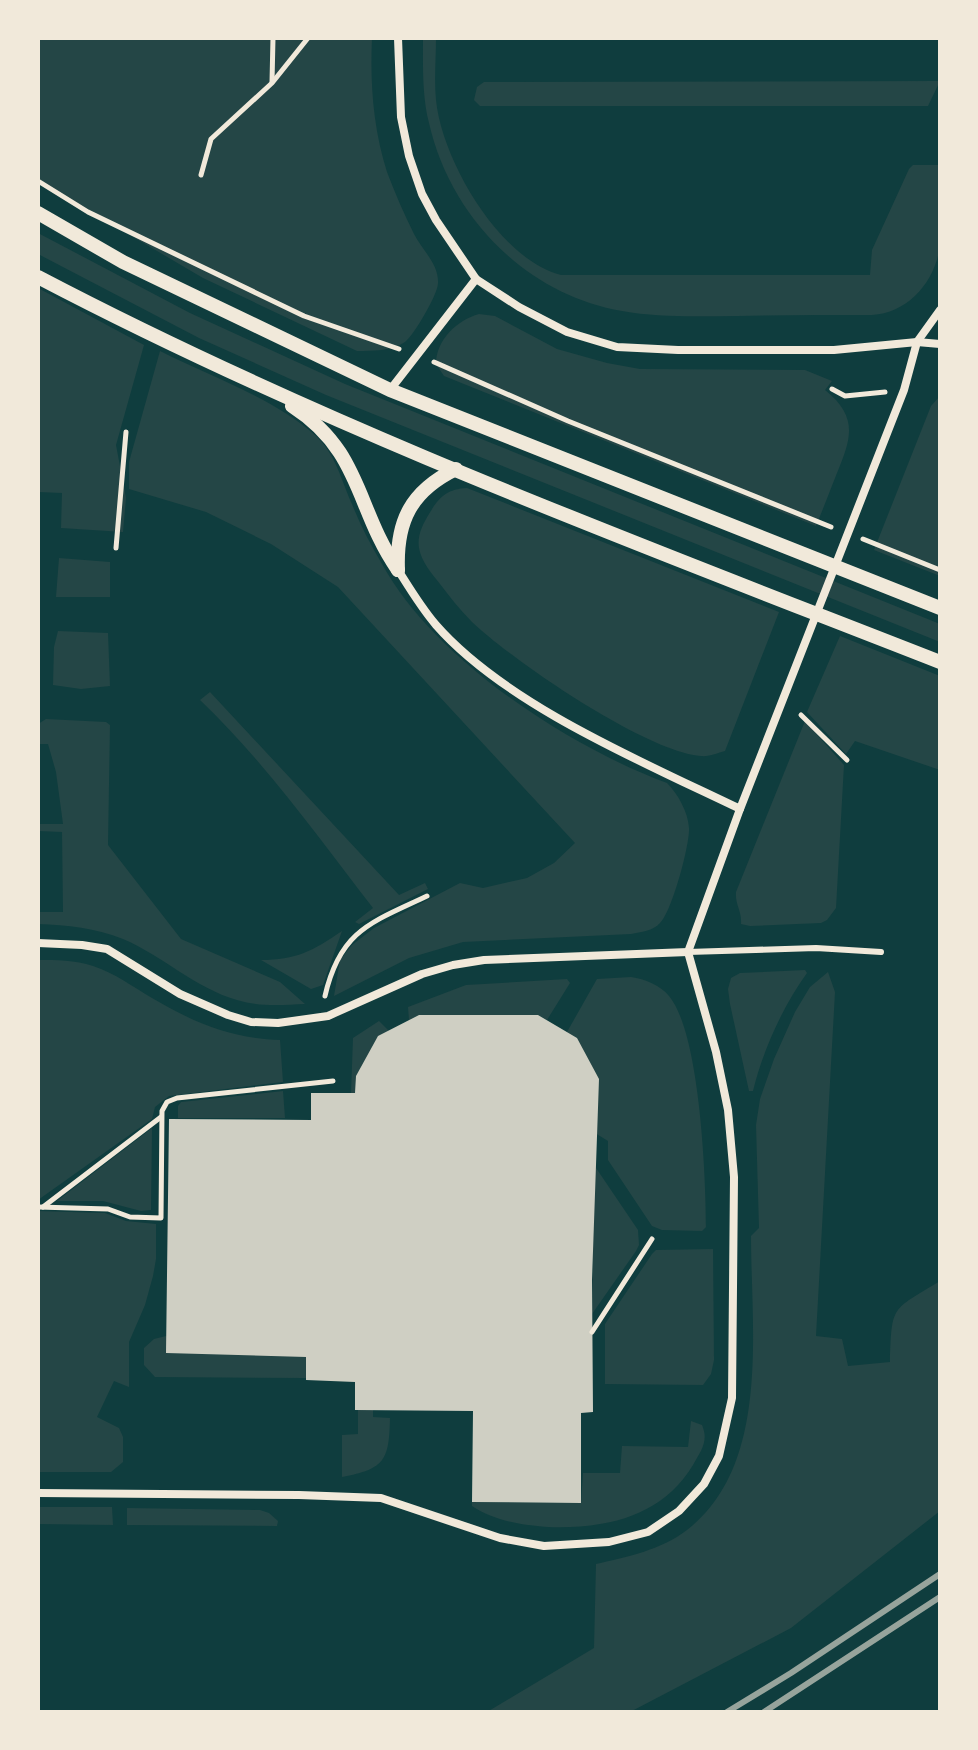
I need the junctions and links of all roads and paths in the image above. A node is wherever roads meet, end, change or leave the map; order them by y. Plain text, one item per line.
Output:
1 (273, 38) edge
2 (308, 38) edge
3 (398, 38) edge
4 (272, 83) junction
5 (201, 175) dead end
6 (38, 181) edge
7 (38, 213) edge
8 (38, 277) edge
9 (476, 279) junction
10 (940, 310) edge
11 (380, 342) dead end
12 (917, 342) junction
13 (940, 344) edge
14 (440, 364) dead end
15 (255, 384) junction
16 (390, 390) junction
17 (126, 432) dead end
18 (456, 469) junction
19 (840, 530) dead end
20 (854, 536) dead end
21 (116, 548) dead end
22 (398, 570) junction
23 (940, 570) edge
24 (940, 608) edge
25 (940, 662) edge
26 (801, 715) dead end
27 (847, 760) dead end
28 (740, 809) junction
29 (427, 896) dead end
30 (38, 943) edge
31 (688, 952) junction
32 (881, 952) dead end
33 (325, 996) dead end
34 (333, 1081) dead end
35 (162, 1116) junction
36 (40, 1207) edge
37 (652, 1239) dead end
38 (592, 1332) dead end
39 (38, 1493) edge

1 - 4 path
2 - 4 path
3 - 9 street
4 - 5 path
6 - 11 path
7 - 16 street
8 - 15 street
9 - 12 street
9 - 16 street
10 - 12 street
12 - 13 street
12 - 28 street
14 - 19 path
15 - 18 street
15 - 22 street
16 - 24 street
17 - 21 path
18 - 22 street
18 - 25 street
20 - 23 path
22 - 28 street
26 - 27 path
28 - 31 street
29 - 33 path
30 - 31 street
31 - 32 lane
31 - 39 street
34 - 35 path
35 - 36 path
35 - 36 path
37 - 38 path

